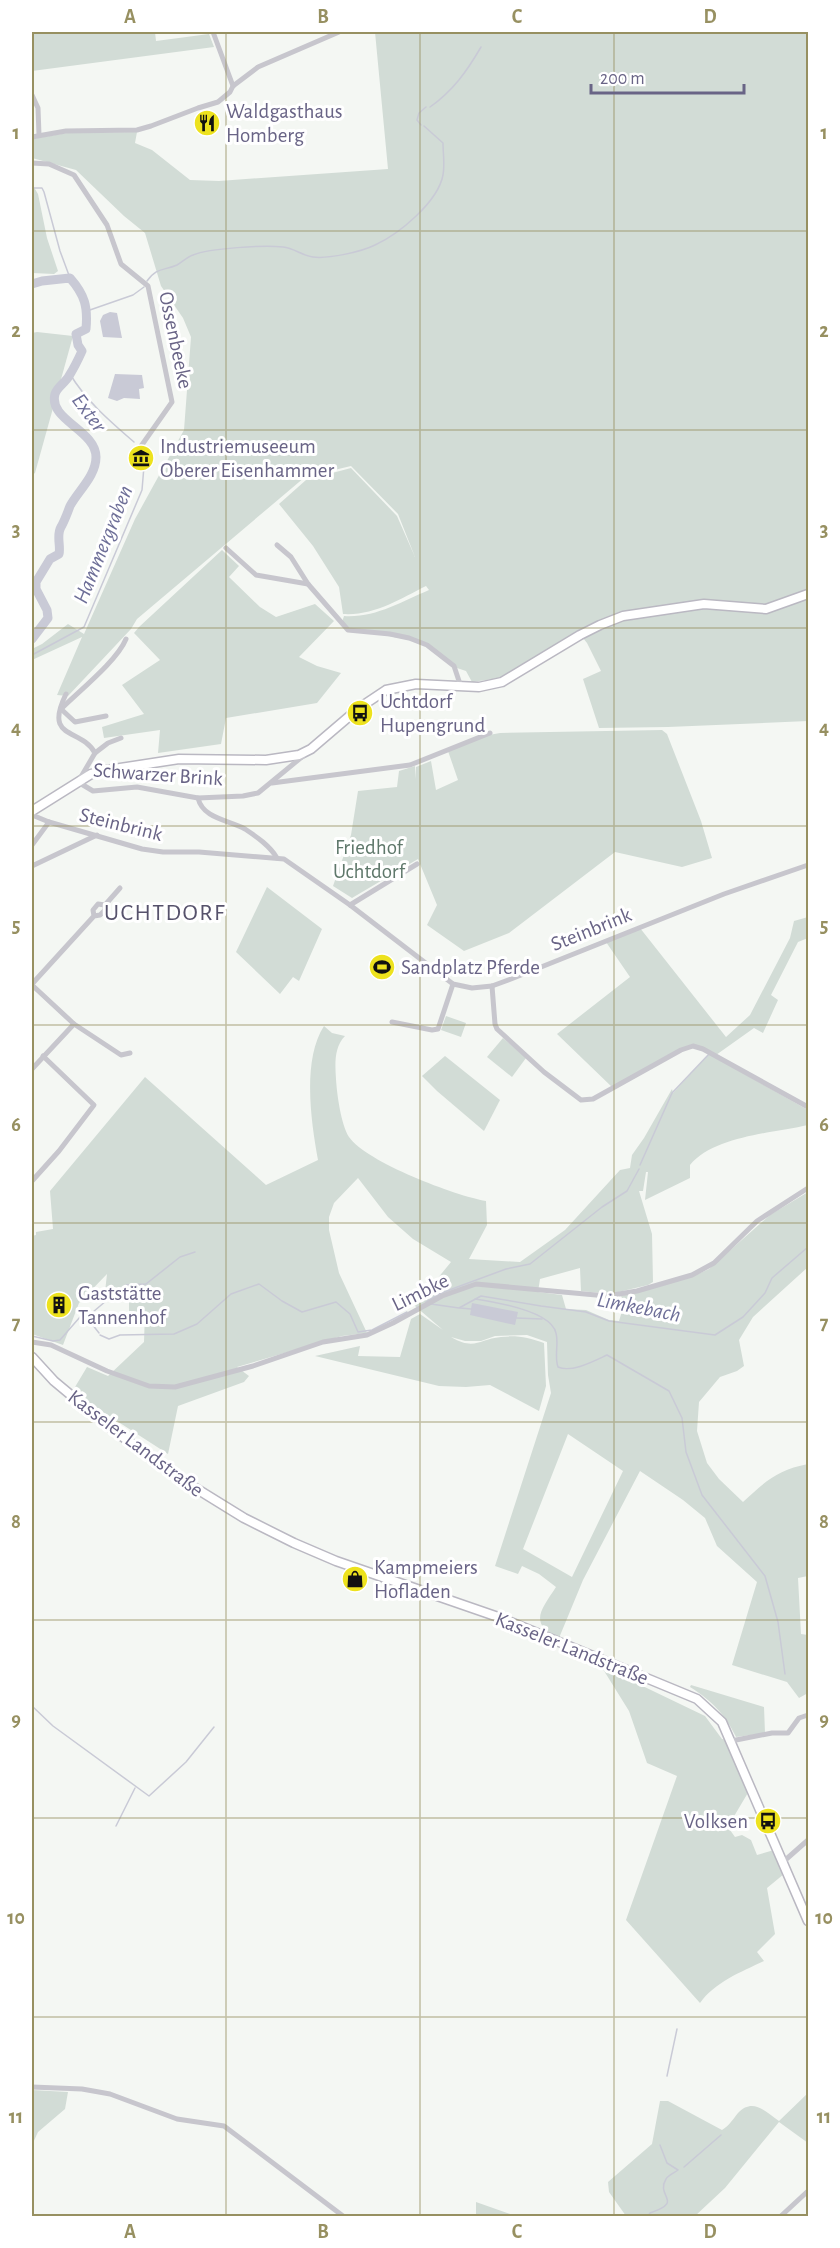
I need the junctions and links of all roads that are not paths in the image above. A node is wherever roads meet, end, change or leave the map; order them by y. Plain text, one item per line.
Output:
1 (213, 32) edge
2 (339, 32) edge
3 (233, 86) junction
4 (32, 95) edge
5 (39, 135) junction
6 (32, 137) edge
7 (32, 163) edge
8 (132, 459) dead end
9 (278, 545) dead end
10 (226, 548) dead end
11 (308, 584) junction
12 (808, 594) edge
13 (126, 639) dead end
14 (461, 687) junction
15 (66, 694) dead end
16 (61, 709) junction
17 (106, 716) dead end
18 (490, 733) dead end
19 (121, 738) dead end
20 (311, 749) junction
21 (95, 753) junction
22 (78, 782) junction
23 (270, 783) junction
24 (198, 798) junction
25 (32, 813) edge
26 (49, 822) junction
27 (97, 835) junction
28 (32, 845) edge
29 (277, 858) junction
30 (417, 864) dead end
31 (808, 865) edge
32 (32, 866) edge
33 (120, 888) dead end
34 (350, 905) junction
35 (453, 984) junction
36 (32, 985) edge
37 (492, 986) junction
38 (392, 1022) dead end
39 (74, 1024) junction
40 (130, 1053) dead end
41 (43, 1056) junction
42 (32, 1069) edge
43 (808, 1107) edge
44 (32, 1181) edge
45 (808, 1188) edge
46 (32, 1342) edge
47 (32, 1356) edge
48 (808, 1715) edge
49 (731, 1741) junction
50 (808, 1840) edge
51 (783, 1862) junction
52 (808, 1921) edge
53 (32, 2087) edge
54 (808, 2191) edge
55 (343, 2217) edge
56 (781, 2217) edge

1 - 3 street
2 - 3 street
3 - 5 street
4 - 5 street
5 - 6 street
7 - 8 street, Ossenbeeke
9 - 11 street
10 - 11 street
11 - 14 street
12 - 14 street
13 - 16 street
14 - 20 street
15 - 16 street
16 - 17 street
16 - 21 street
18 - 23 street, Schwarzer Brink
19 - 21 street
20 - 22 street
20 - 23 street, Schwarzer Brink
21 - 22 street
22 - 24 street, Schwarzer Brink
22 - 25 street
23 - 24 street, Schwarzer Brink
24 - 29 street, Steinbrink
25 - 26 street, Steinbrink
26 - 27 street, Steinbrink
26 - 28 street
27 - 29 street, Steinbrink
27 - 32 street
29 - 34 street, Steinbrink
30 - 34 street
31 - 37 street, Steinbrink
33 - 36 street
34 - 35 street, Steinbrink
35 - 37 street, Steinbrink
35 - 38 street
36 - 39 street
37 - 43 street
39 - 40 street
39 - 41 street
41 - 42 street
41 - 44 street
45 - 46 street, Limbke
47 - 49 street, Kasseler Landstraße
48 - 49 street
49 - 51 street, Kasseler Landstraße
50 - 51 street
51 - 52 street, Kasseler Landstraße
53 - 55 street
54 - 56 street

